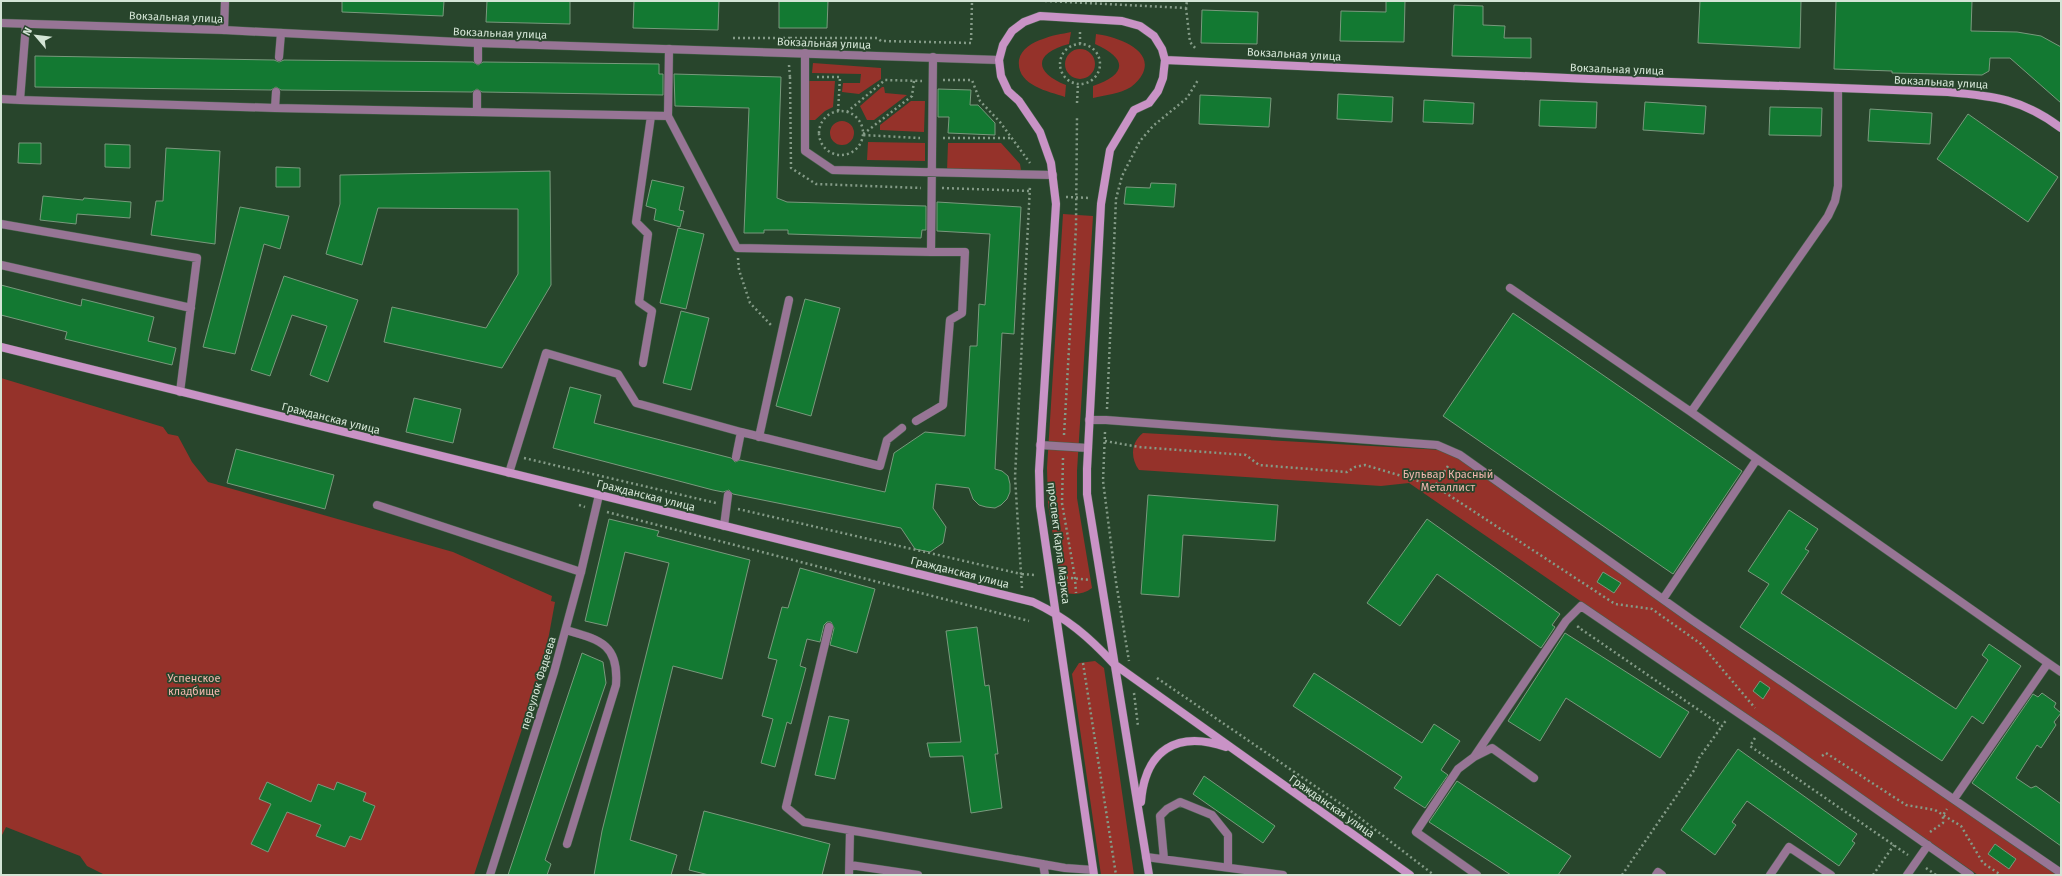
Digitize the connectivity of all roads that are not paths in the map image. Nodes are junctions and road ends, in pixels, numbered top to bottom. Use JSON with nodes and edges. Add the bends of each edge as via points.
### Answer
{"nodes":[{"id":1,"x":225,"y":1,"type":"edge"},
{"id":2,"x":1,"y":23,"type":"edge"},
{"id":3,"x":26,"y":24,"type":"junction"},
{"id":4,"x":224,"y":30,"type":"junction"},
{"id":5,"x":281,"y":32,"type":"junction"},
{"id":6,"x":478,"y":43,"type":"junction"},
{"id":7,"x":669,"y":49,"type":"junction"},
{"id":8,"x":805,"y":54,"type":"junction"},
{"id":9,"x":279,"y":57,"type":"dead end"},
{"id":10,"x":932,"y":58,"type":"junction"},
{"id":11,"x":478,"y":60,"type":"dead end"},
{"id":12,"x":999,"y":60,"type":"junction"},
{"id":13,"x":1165,"y":60,"type":"junction"},
{"id":14,"x":1838,"y":88,"type":"junction"},
{"id":15,"x":276,"y":92,"type":"dead end"},
{"id":16,"x":477,"y":94,"type":"dead end"},
{"id":17,"x":1,"y":99,"type":"edge"},
{"id":18,"x":20,"y":100,"type":"junction"},
{"id":19,"x":275,"y":108,"type":"junction"},
{"id":20,"x":477,"y":112,"type":"junction"},
{"id":21,"x":651,"y":116,"type":"junction"},
{"id":22,"x":668,"y":116,"type":"junction"},
{"id":23,"x":2061,"y":128,"type":"edge"},
{"id":24,"x":932,"y":174,"type":"junction"},
{"id":25,"x":1053,"y":175,"type":"junction"},
{"id":26,"x":1,"y":224,"type":"edge"},
{"id":27,"x":931,"y":252,"type":"junction"},
{"id":28,"x":1,"y":265,"type":"edge"},
{"id":29,"x":1510,"y":288,"type":"dead end"},
{"id":30,"x":789,"y":300,"type":"dead end"},
{"id":31,"x":190,"y":308,"type":"junction"},
{"id":32,"x":1,"y":347,"type":"edge"},
{"id":33,"x":643,"y":363,"type":"dead end"},
{"id":34,"x":180,"y":392,"type":"junction"},
{"id":35,"x":1691,"y":412,"type":"junction"},
{"id":36,"x":916,"y":420,"type":"dead end"},
{"id":37,"x":1089,"y":420,"type":"junction"},
{"id":38,"x":902,"y":428,"type":"dead end"},
{"id":39,"x":741,"y":432,"type":"junction"},
{"id":40,"x":759,"y":437,"type":"junction"},
{"id":41,"x":1040,"y":445,"type":"junction"},
{"id":42,"x":1088,"y":448,"type":"junction"},
{"id":43,"x":736,"y":457,"type":"dead end"},
{"id":44,"x":1757,"y":459,"type":"junction"},
{"id":45,"x":509,"y":473,"type":"junction"},
{"id":46,"x":599,"y":495,"type":"junction"},
{"id":47,"x":728,"y":495,"type":"dead end"},
{"id":48,"x":377,"y":505,"type":"dead end"},
{"id":49,"x":724,"y":526,"type":"junction"},
{"id":50,"x":581,"y":572,"type":"junction"},
{"id":51,"x":1663,"y":599,"type":"junction"},
{"id":52,"x":1057,"y":613,"type":"junction"},
{"id":53,"x":829,"y":627,"type":"dead end"},
{"id":54,"x":566,"y":630,"type":"junction"},
{"id":55,"x":2048,"y":663,"type":"junction"},
{"id":56,"x":1114,"y":664,"type":"junction"},
{"id":57,"x":2061,"y":672,"type":"edge"},
{"id":58,"x":1242,"y":754,"type":"junction"},
{"id":59,"x":1474,"y":757,"type":"junction"},
{"id":60,"x":1534,"y":778,"type":"dead end"},
{"id":61,"x":1954,"y":799,"type":"junction"},
{"id":62,"x":1140,"y":813,"type":"junction"},
{"id":63,"x":850,"y":831,"type":"junction"},
{"id":64,"x":567,"y":844,"type":"dead end"},
{"id":65,"x":1928,"y":845,"type":"junction"},
{"id":66,"x":1146,"y":857,"type":"junction"},
{"id":67,"x":1164,"y":859,"type":"junction"},
{"id":68,"x":1043,"y":864,"type":"junction"},
{"id":69,"x":850,"y":865,"type":"junction"},
{"id":70,"x":1228,"y":866,"type":"junction"},
{"id":71,"x":1094,"y":873,"type":"edge"},
{"id":72,"x":2061,"y":873,"type":"edge"},
{"id":73,"x":490,"y":875,"type":"edge"},
{"id":74,"x":849,"y":875,"type":"edge"},
{"id":75,"x":918,"y":875,"type":"edge"},
{"id":76,"x":1045,"y":875,"type":"edge"},
{"id":77,"x":1149,"y":875,"type":"edge"},
{"id":78,"x":1283,"y":875,"type":"edge"},
{"id":79,"x":1410,"y":875,"type":"edge"},
{"id":80,"x":1477,"y":875,"type":"edge"},
{"id":81,"x":1656,"y":875,"type":"edge"},
{"id":82,"x":1662,"y":875,"type":"edge"},
{"id":83,"x":1770,"y":875,"type":"edge"},
{"id":84,"x":1831,"y":875,"type":"edge"},
{"id":85,"x":1907,"y":875,"type":"edge"},
{"id":86,"x":1970,"y":875,"type":"edge"}],
"edges":[{"from":1,"to":4,"type":"street"},
{"from":2,"to":3,"type":"street","name":"Вокзальная улица"},
{"from":3,"to":4,"type":"street","name":"Вокзальная улица"},
{"from":3,"to":18,"type":"street"},
{"from":4,"to":5,"type":"street","name":"Вокзальная улица"},
{"from":5,"to":6,"type":"street","name":"Вокзальная улица"},
{"from":5,"to":9,"type":"street"},
{"from":6,"to":7,"type":"street","name":"Вокзальная улица"},
{"from":6,"to":11,"type":"street"},
{"from":7,"to":8,"type":"street","name":"Вокзальная улица"},
{"from":7,"to":22,"type":"street"},
{"from":8,"to":10,"type":"street","name":"Вокзальная улица"},
{"from":8,"to":24,"type":"street","via":[[805,152],[833,170]]},
{"from":10,"to":12,"type":"street","name":"Вокзальная улица"},
{"from":10,"to":24,"type":"street"},
{"from":12,"to":13,"type":"main road","via":[[1003,45],[1012,31],[1024,22],[1040,16],[1122,22],[1140,26],[1154,36]]},
{"from":12,"to":25,"type":"main road","name":"проспект Карла Маркса","via":[[1001,76],[1008,91],[1019,101],[1040,132]]},
{"from":13,"to":14,"type":"main road","name":"Вокзальная улица"},
{"from":13,"to":37,"type":"main road","via":[[1163,78],[1158,91],[1149,103],[1134,110],[1110,150],[1101,204]]},
{"from":14,"to":23,"type":"main road","name":"Вокзальная улица","via":[[1993,96],[2022,104]]},
{"from":14,"to":35,"type":"street","via":[[1838,186],[1835,201],[1828,216]]},
{"from":15,"to":19,"type":"street"},
{"from":16,"to":20,"type":"street"},
{"from":17,"to":18,"type":"street"},
{"from":18,"to":19,"type":"street"},
{"from":19,"to":20,"type":"street"},
{"from":20,"to":21,"type":"street"},
{"from":21,"to":22,"type":"street"},
{"from":21,"to":33,"type":"street","via":[[636,222],[648,234],[639,302],[652,311]]},
{"from":22,"to":27,"type":"street","via":[[737,248]]},
{"from":24,"to":25,"type":"street"},
{"from":24,"to":27,"type":"street"},
{"from":25,"to":41,"type":"main road","name":"проспект Карла Маркса","via":[[1056,204]]},
{"from":26,"to":31,"type":"street","via":[[197,258]]},
{"from":27,"to":36,"type":"street","via":[[965,252],[962,313],[950,320],[943,405]]},
{"from":28,"to":31,"type":"street"},
{"from":29,"to":35,"type":"street"},
{"from":30,"to":40,"type":"street"},
{"from":31,"to":34,"type":"street"},
{"from":32,"to":34,"type":"main road","name":"Гражданская улица"},
{"from":34,"to":45,"type":"main road","name":"Гражданская улица"},
{"from":35,"to":44,"type":"street"},
{"from":37,"to":42,"type":"main road"},
{"from":37,"to":51,"type":"street","via":[[1437,445],[1460,455]]},
{"from":38,"to":40,"type":"street","via":[[887,440],[880,466]]},
{"from":39,"to":40,"type":"street"},
{"from":39,"to":43,"type":"street"},
{"from":39,"to":45,"type":"street","via":[[636,403],[618,374],[546,353]]},
{"from":41,"to":42,"type":"street"},
{"from":41,"to":52,"type":"main road","name":"проспект Карла Маркса","via":[[1040,506]]},
{"from":42,"to":56,"type":"main road","via":[[1087,494]]},
{"from":44,"to":51,"type":"street"},
{"from":44,"to":55,"type":"street"},
{"from":45,"to":46,"type":"main road","name":"Гражданская улица"},
{"from":46,"to":49,"type":"main road","name":"Гражданская улица"},
{"from":46,"to":50,"type":"street","name":"переулок Фадеева"},
{"from":47,"to":49,"type":"street"},
{"from":48,"to":50,"type":"street"},
{"from":49,"to":52,"type":"main road","name":"Гражданская улица","via":[[1024,599]]},
{"from":50,"to":54,"type":"street","name":"переулок Фадеева"},
{"from":51,"to":61,"type":"street"},
{"from":52,"to":56,"type":"main road","name":"Гражданская улица","via":[[1090,638]]},
{"from":52,"to":71,"type":"main road","name":"проспект Карла Маркса"},
{"from":53,"to":63,"type":"street","via":[[786,807],[804,822]]},
{"from":54,"to":64,"type":"street","via":[[601,641],[612,653],[617,668],[616,685]]},
{"from":54,"to":73,"type":"street","name":"переулок Фадеева"},
{"from":55,"to":57,"type":"street"},
{"from":55,"to":61,"type":"street"},
{"from":56,"to":58,"type":"main road","name":"Гражданская улица"},
{"from":56,"to":62,"type":"main road"},
{"from":58,"to":62,"type":"main road","name":"Гражданская улица","via":[[1206,741],[1192,741],[1167,748],[1154,759],[1146,774]]},
{"from":58,"to":79,"type":"main road","name":"Гражданская улица"},
{"from":59,"to":60,"type":"street","via":[[1492,748]]},
{"from":59,"to":65,"type":"street","via":[[1566,621],[1581,606]]},
{"from":59,"to":80,"type":"street","via":[[1458,769],[1416,832]]},
{"from":61,"to":72,"type":"street"},
{"from":62,"to":66,"type":"main road"},
{"from":63,"to":68,"type":"street"},
{"from":63,"to":69,"type":"street"},
{"from":65,"to":85,"type":"street"},
{"from":65,"to":86,"type":"street"},
{"from":66,"to":67,"type":"street"},
{"from":66,"to":77,"type":"main road"},
{"from":67,"to":70,"type":"street"},
{"from":67,"to":70,"type":"street","via":[[1160,816],[1167,808],[1180,802],[1212,815],[1228,835]]},
{"from":68,"to":71,"type":"street"},
{"from":68,"to":76,"type":"street"},
{"from":69,"to":74,"type":"street"},
{"from":69,"to":75,"type":"street"},
{"from":70,"to":78,"type":"street"},
{"from":81,"to":82,"type":"street","via":[[1658,872]]},
{"from":83,"to":84,"type":"street","via":[[1789,847]]}]}
